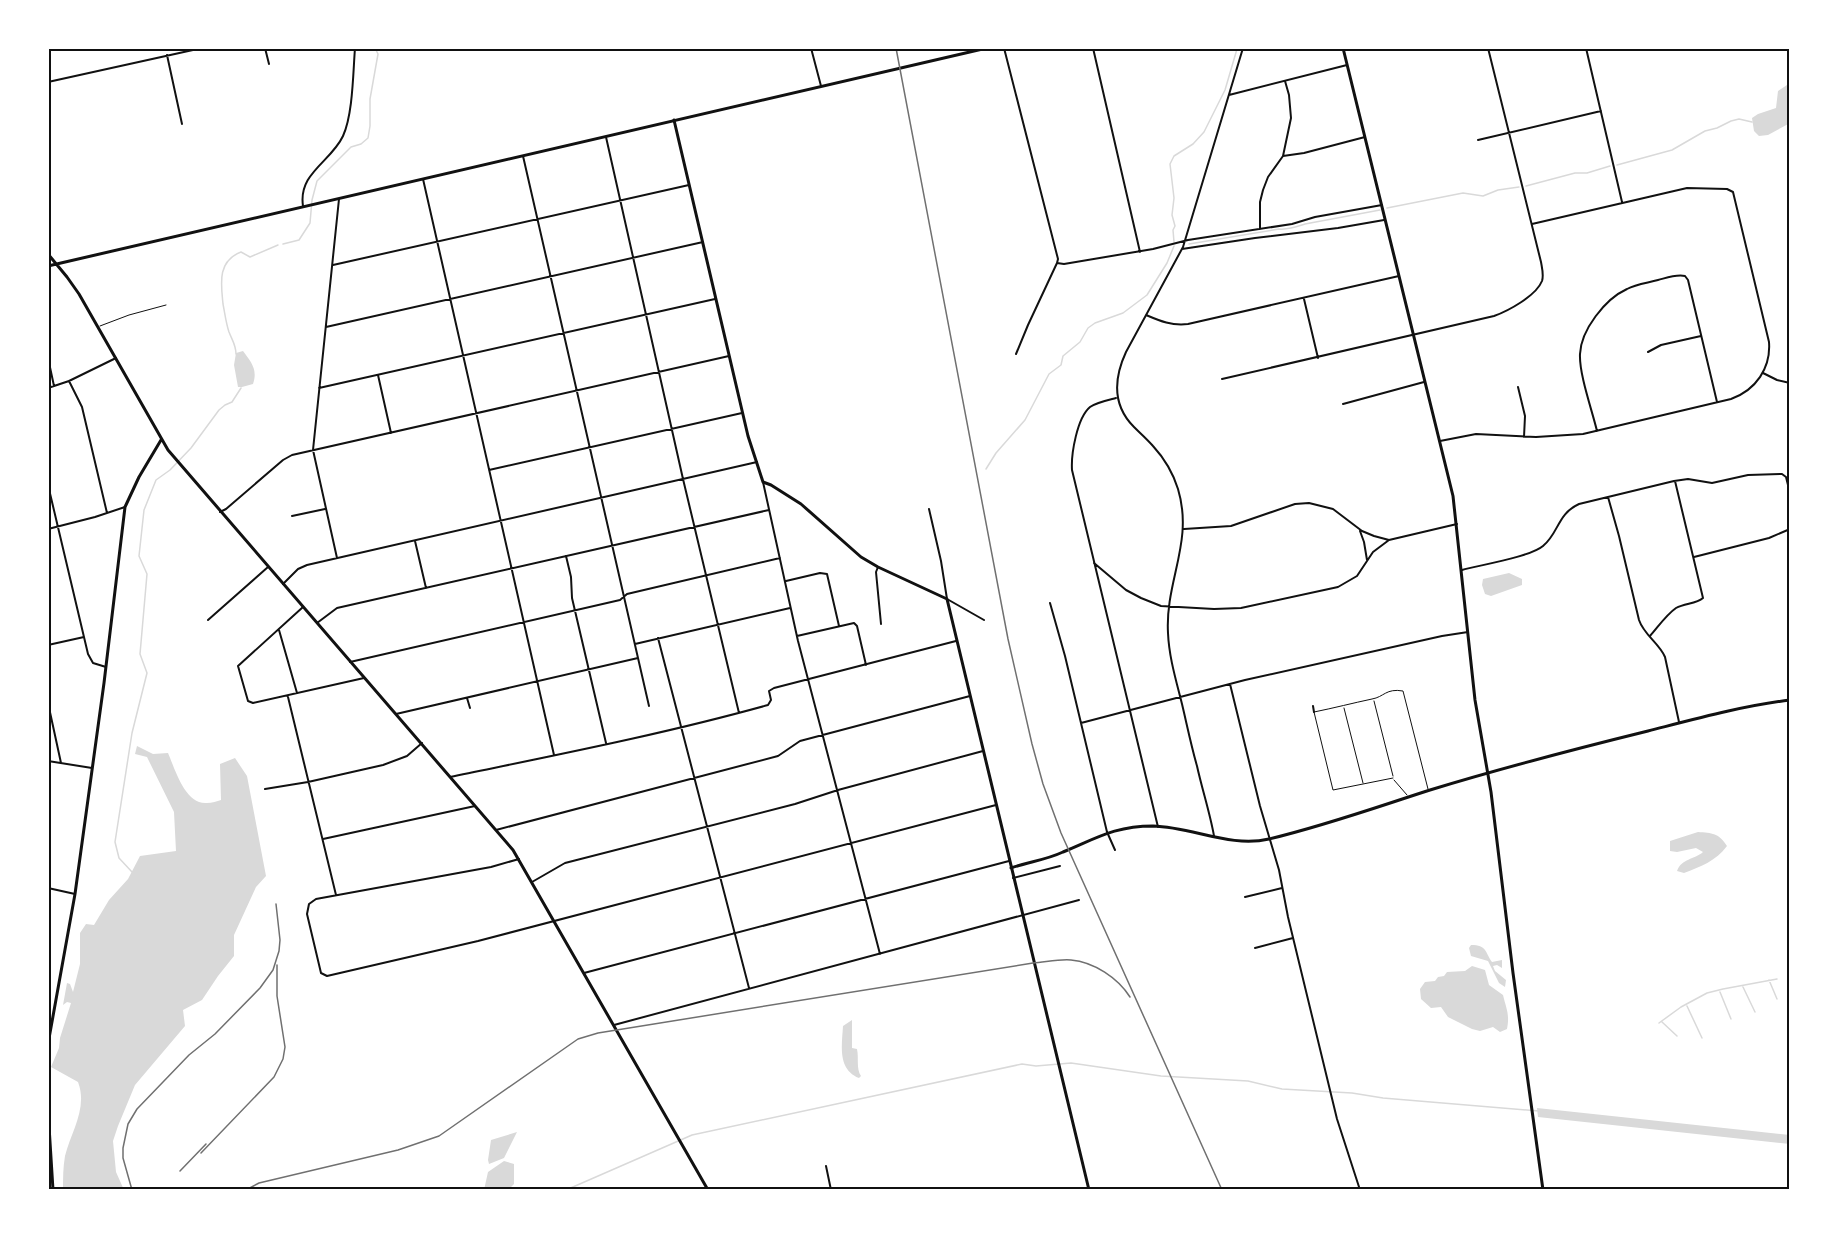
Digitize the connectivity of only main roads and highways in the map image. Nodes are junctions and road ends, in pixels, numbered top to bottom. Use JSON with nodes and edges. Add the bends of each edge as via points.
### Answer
{"nodes":[{"id":1,"x":987,"y":48,"type":"edge"},
{"id":2,"x":1343,"y":48,"type":"edge"},
{"id":3,"x":674,"y":120,"type":"junction"},
{"id":4,"x":48,"y":254,"type":"edge"},
{"id":5,"x":57,"y":264,"type":"junction"},
{"id":6,"x":48,"y":266,"type":"edge"},
{"id":7,"x":161,"y":440,"type":"junction"},
{"id":8,"x":1790,"y":700,"type":"edge"},
{"id":9,"x":1488,"y":772,"type":"junction"},
{"id":10,"x":1011,"y":867,"type":"junction"},
{"id":11,"x":48,"y":1044,"type":"edge"},
{"id":12,"x":48,"y":1110,"type":"edge"},
{"id":13,"x":52,"y":1190,"type":"edge"},
{"id":14,"x":708,"y":1190,"type":"edge"},
{"id":15,"x":1089,"y":1190,"type":"edge"},
{"id":16,"x":1543,"y":1190,"type":"edge"}],
"edges":[{"from":1,"to":3,"type":"main road"},
{"from":2,"to":9,"type":"main road","via":[[1453,494],[1475,700]]},
{"from":3,"to":5,"type":"main road"},
{"from":3,"to":10,"type":"main road","via":[[742,413],[763,482],[801,504],[861,557],[947,599]]},
{"from":4,"to":5,"type":"main road"},
{"from":5,"to":6,"type":"main road"},
{"from":5,"to":7,"type":"main road","via":[[74,285]]},
{"from":7,"to":11,"type":"main road","via":[[125,507],[75,894]]},
{"from":7,"to":14,"type":"main road","via":[[513,850]]},
{"from":8,"to":9,"type":"main road","via":[[1679,723]]},
{"from":9,"to":10,"type":"main road","via":[[1269,838],[1240,842],[1138,827],[1107,832],[1063,852]]},
{"from":9,"to":16,"type":"main road"},
{"from":10,"to":15,"type":"main road"},
{"from":12,"to":13,"type":"main road"}]}
